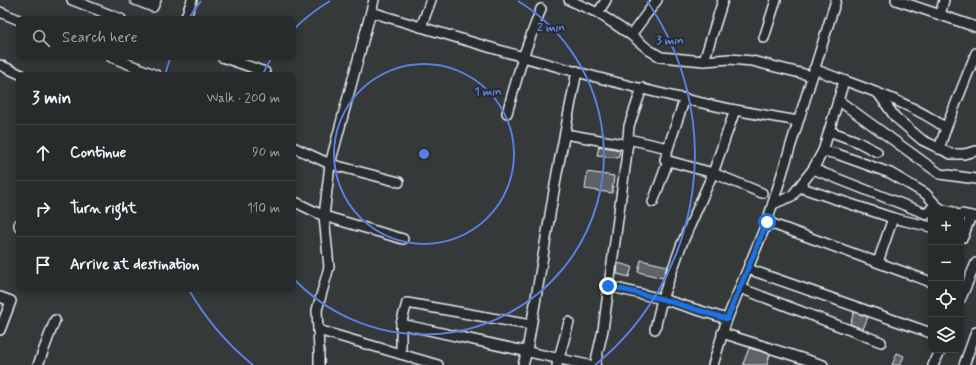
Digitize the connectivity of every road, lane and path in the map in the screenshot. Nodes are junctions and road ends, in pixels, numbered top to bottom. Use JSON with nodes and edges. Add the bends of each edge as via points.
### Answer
{"nodes":[{"id":1,"x":72,"y":0,"type":"edge"},
{"id":2,"x":135,"y":0,"type":"edge"},
{"id":3,"x":156,"y":0,"type":"edge"},
{"id":4,"x":192,"y":0,"type":"edge"},
{"id":5,"x":374,"y":0,"type":"edge"},
{"id":6,"x":431,"y":0,"type":"edge"},
{"id":7,"x":569,"y":0,"type":"edge"},
{"id":8,"x":606,"y":0,"type":"edge"},
{"id":9,"x":657,"y":0,"type":"edge"},
{"id":10,"x":723,"y":0,"type":"edge"},
{"id":11,"x":776,"y":0,"type":"edge"},
{"id":12,"x":836,"y":0,"type":"edge"},
{"id":13,"x":896,"y":0,"type":"edge"},
{"id":14,"x":944,"y":0,"type":"edge"},
{"id":15,"x":540,"y":9,"type":"dead end"},
{"id":16,"x":0,"y":12,"type":"edge"},
{"id":17,"x":371,"y":12,"type":"junction"},
{"id":18,"x":598,"y":13,"type":"junction"},
{"id":19,"x":940,"y":15,"type":"junction"},
{"id":20,"x":113,"y":16,"type":"edge"},
{"id":21,"x":186,"y":16,"type":"edge"},
{"id":22,"x":16,"y":19,"type":"edge"},
{"id":23,"x":421,"y":27,"type":"junction"},
{"id":24,"x":976,"y":27,"type":"edge"},
{"id":25,"x":631,"y":35,"type":"junction"},
{"id":26,"x":764,"y":38,"type":"dead end"},
{"id":27,"x":976,"y":53,"type":"edge"},
{"id":28,"x":523,"y":57,"type":"junction"},
{"id":29,"x":118,"y":60,"type":"edge"},
{"id":30,"x":231,"y":60,"type":"edge"},
{"id":31,"x":704,"y":61,"type":"junction"},
{"id":32,"x":0,"y":65,"type":"edge"},
{"id":33,"x":577,"y":71,"type":"junction"},
{"id":34,"x":16,"y":72,"type":"edge"},
{"id":35,"x":148,"y":72,"type":"edge"},
{"id":36,"x":265,"y":72,"type":"edge"},
{"id":37,"x":813,"y":72,"type":"junction"},
{"id":38,"x":844,"y":81,"type":"junction"},
{"id":39,"x":642,"y":88,"type":"junction"},
{"id":40,"x":878,"y":93,"type":"junction"},
{"id":41,"x":685,"y":98,"type":"junction"},
{"id":42,"x":838,"y":100,"type":"junction"},
{"id":43,"x":735,"y":110,"type":"junction"},
{"id":44,"x":507,"y":113,"type":"dead end"},
{"id":45,"x":798,"y":121,"type":"junction"},
{"id":46,"x":946,"y":128,"type":"junction"},
{"id":47,"x":829,"y":131,"type":"junction"},
{"id":48,"x":565,"y":134,"type":"junction"},
{"id":49,"x":628,"y":142,"type":"junction"},
{"id":50,"x":296,"y":148,"type":"edge"},
{"id":51,"x":668,"y":148,"type":"junction"},
{"id":52,"x":939,"y":149,"type":"junction"},
{"id":53,"x":823,"y":151,"type":"junction"},
{"id":54,"x":976,"y":151,"type":"edge"},
{"id":55,"x":877,"y":152,"type":"dead end"},
{"id":56,"x":668,"y":161,"type":"junction"},
{"id":57,"x":330,"y":164,"type":"junction"},
{"id":58,"x":813,"y":169,"type":"junction"},
{"id":59,"x":713,"y":173,"type":"junction"},
{"id":60,"x":976,"y":179,"type":"edge"},
{"id":61,"x":399,"y":182,"type":"dead end"},
{"id":62,"x":799,"y":187,"type":"junction"},
{"id":63,"x":762,"y":194,"type":"dead end"},
{"id":64,"x":296,"y":202,"type":"edge"},
{"id":65,"x":653,"y":202,"type":"dead end"},
{"id":66,"x":773,"y":204,"type":"junction"},
{"id":67,"x":935,"y":204,"type":"junction"},
{"id":68,"x":942,"y":209,"type":"edge"},
{"id":69,"x":324,"y":216,"type":"junction"},
{"id":70,"x":973,"y":216,"type":"edge"},
{"id":71,"x":893,"y":218,"type":"junction"},
{"id":72,"x":767,"y":222,"type":"junction"},
{"id":73,"x":928,"y":226,"type":"edge"},
{"id":74,"x":964,"y":235,"type":"edge"},
{"id":75,"x":403,"y":239,"type":"dead end"},
{"id":76,"x":878,"y":262,"type":"junction"},
{"id":77,"x":976,"y":263,"type":"edge"},
{"id":78,"x":748,"y":268,"type":"junction"},
{"id":79,"x":928,"y":281,"type":"edge"},
{"id":80,"x":608,"y":286,"type":"junction"},
{"id":81,"x":740,"y":288,"type":"junction"},
{"id":82,"x":964,"y":289,"type":"edge"},
{"id":83,"x":0,"y":298,"type":"edge"},
{"id":84,"x":662,"y":299,"type":"junction"},
{"id":85,"x":727,"y":319,"type":"junction"},
{"id":86,"x":55,"y":320,"type":"dead end"},
{"id":87,"x":569,"y":322,"type":"dead end"},
{"id":88,"x":401,"y":324,"type":"junction"},
{"id":89,"x":531,"y":325,"type":"junction"},
{"id":90,"x":655,"y":328,"type":"dead end"},
{"id":91,"x":0,"y":330,"type":"edge"},
{"id":92,"x":318,"y":330,"type":"junction"},
{"id":93,"x":928,"y":332,"type":"edge"},
{"id":94,"x":976,"y":332,"type":"edge"},
{"id":95,"x":722,"y":333,"type":"junction"},
{"id":96,"x":881,"y":342,"type":"dead end"},
{"id":97,"x":527,"y":351,"type":"junction"},
{"id":98,"x":939,"y":353,"type":"edge"},
{"id":99,"x":401,"y":354,"type":"junction"},
{"id":100,"x":558,"y":362,"type":"edge"},
{"id":101,"x":38,"y":365,"type":"edge"},
{"id":102,"x":319,"y":365,"type":"edge"},
{"id":103,"x":438,"y":365,"type":"edge"},
{"id":104,"x":523,"y":365,"type":"edge"},
{"id":105,"x":588,"y":365,"type":"edge"},
{"id":106,"x":595,"y":365,"type":"edge"},
{"id":107,"x":713,"y":365,"type":"edge"},
{"id":108,"x":824,"y":365,"type":"edge"},
{"id":109,"x":933,"y":365,"type":"edge"},
{"id":110,"x":964,"y":365,"type":"edge"}],
"edges":[{"from":1,"to":20,"type":"street"},
{"from":2,"to":3,"type":"street","via":[[153,7]]},
{"from":4,"to":21,"type":"street"},
{"from":5,"to":17,"type":"street"},
{"from":6,"to":23,"type":"street"},
{"from":7,"to":18,"type":"street"},
{"from":8,"to":18,"type":"street"},
{"from":9,"to":25,"type":"street"},
{"from":10,"to":31,"type":"street"},
{"from":11,"to":26,"type":"street"},
{"from":12,"to":37,"type":"street"},
{"from":13,"to":19,"type":"street"},
{"from":14,"to":19,"type":"street"},
{"from":15,"to":28,"type":"street"},
{"from":16,"to":22,"type":"street"},
{"from":17,"to":23,"type":"street"},
{"from":17,"to":57,"type":"street"},
{"from":18,"to":25,"type":"street"},
{"from":19,"to":24,"type":"street"},
{"from":23,"to":28,"type":"street"},
{"from":25,"to":31,"type":"street","via":[[661,56]]},
{"from":27,"to":46,"type":"street"},
{"from":28,"to":33,"type":"street"},
{"from":28,"to":44,"type":"street"},
{"from":29,"to":35,"type":"street"},
{"from":30,"to":36,"type":"street"},
{"from":31,"to":37,"type":"street","via":[[730,58]]},
{"from":32,"to":34,"type":"street"},
{"from":33,"to":39,"type":"street"},
{"from":33,"to":48,"type":"street"},
{"from":37,"to":38,"type":"street"},
{"from":37,"to":45,"type":"street"},
{"from":38,"to":40,"type":"street"},
{"from":38,"to":42,"type":"street"},
{"from":39,"to":41,"type":"street"},
{"from":39,"to":49,"type":"street","via":[[629,126]]},
{"from":40,"to":46,"type":"street","via":[[903,103]]},
{"from":40,"to":52,"type":"street","via":[[895,117],[922,140]]},
{"from":41,"to":43,"type":"street"},
{"from":41,"to":51,"type":"street"},
{"from":42,"to":47,"type":"street"},
{"from":42,"to":60,"type":"street","via":[[940,174]]},
{"from":43,"to":45,"type":"street"},
{"from":43,"to":59,"type":"street"},
{"from":45,"to":66,"type":"street"},
{"from":46,"to":52,"type":"street"},
{"from":47,"to":53,"type":"street"},
{"from":47,"to":55,"type":"street"},
{"from":48,"to":49,"type":"street"},
{"from":48,"to":89,"type":"street"},
{"from":49,"to":51,"type":"street"},
{"from":49,"to":80,"type":"street"},
{"from":50,"to":57,"type":"street"},
{"from":51,"to":56,"type":"street","via":[[665,160]]},
{"from":52,"to":54,"type":"street","via":[[951,154]]},
{"from":53,"to":58,"type":"street"},
{"from":53,"to":67,"type":"street","via":[[890,173],[926,194]]},
{"from":56,"to":59,"type":"street"},
{"from":56,"to":65,"type":"street"},
{"from":57,"to":61,"type":"street"},
{"from":57,"to":69,"type":"street"},
{"from":58,"to":62,"type":"street"},
{"from":58,"to":67,"type":"street","via":[[927,214]]},
{"from":59,"to":63,"type":"street"},
{"from":59,"to":84,"type":"street","via":[[681,246]]},
{"from":62,"to":66,"type":"street","via":[[788,198]]},
{"from":62,"to":71,"type":"street"},
{"from":64,"to":69,"type":"street"},
{"from":66,"to":72,"type":"street"},
{"from":67,"to":68,"type":"street"},
{"from":69,"to":75,"type":"street"},
{"from":69,"to":92,"type":"street","via":[[329,266],[317,310]]},
{"from":70,"to":74,"type":"street"},
{"from":71,"to":73,"type":"street"},
{"from":71,"to":76,"type":"street"},
{"from":72,"to":76,"type":"street"},
{"from":72,"to":78,"type":"street"},
{"from":76,"to":79,"type":"street"},
{"from":77,"to":82,"type":"street"},
{"from":78,"to":81,"type":"street"},
{"from":78,"to":93,"type":"street"},
{"from":80,"to":84,"type":"street"},
{"from":80,"to":106,"type":"street","via":[[603,330]]},
{"from":81,"to":85,"type":"street"},
{"from":81,"to":96,"type":"street"},
{"from":83,"to":91,"type":"street","via":[[11,301]]},
{"from":84,"to":85,"type":"street"},
{"from":84,"to":90,"type":"street"},
{"from":85,"to":95,"type":"street"},
{"from":86,"to":101,"type":"street"},
{"from":87,"to":100,"type":"street"},
{"from":88,"to":89,"type":"street","via":[[407,303]]},
{"from":88,"to":97,"type":"street"},
{"from":88,"to":99,"type":"street"},
{"from":89,"to":97,"type":"street"},
{"from":92,"to":99,"type":"street"},
{"from":92,"to":102,"type":"street"},
{"from":94,"to":110,"type":"street"},
{"from":95,"to":107,"type":"street"},
{"from":95,"to":108,"type":"street"},
{"from":97,"to":100,"type":"street"},
{"from":97,"to":104,"type":"street"},
{"from":98,"to":109,"type":"street"},
{"from":99,"to":103,"type":"street"},
{"from":100,"to":105,"type":"street"}]}
